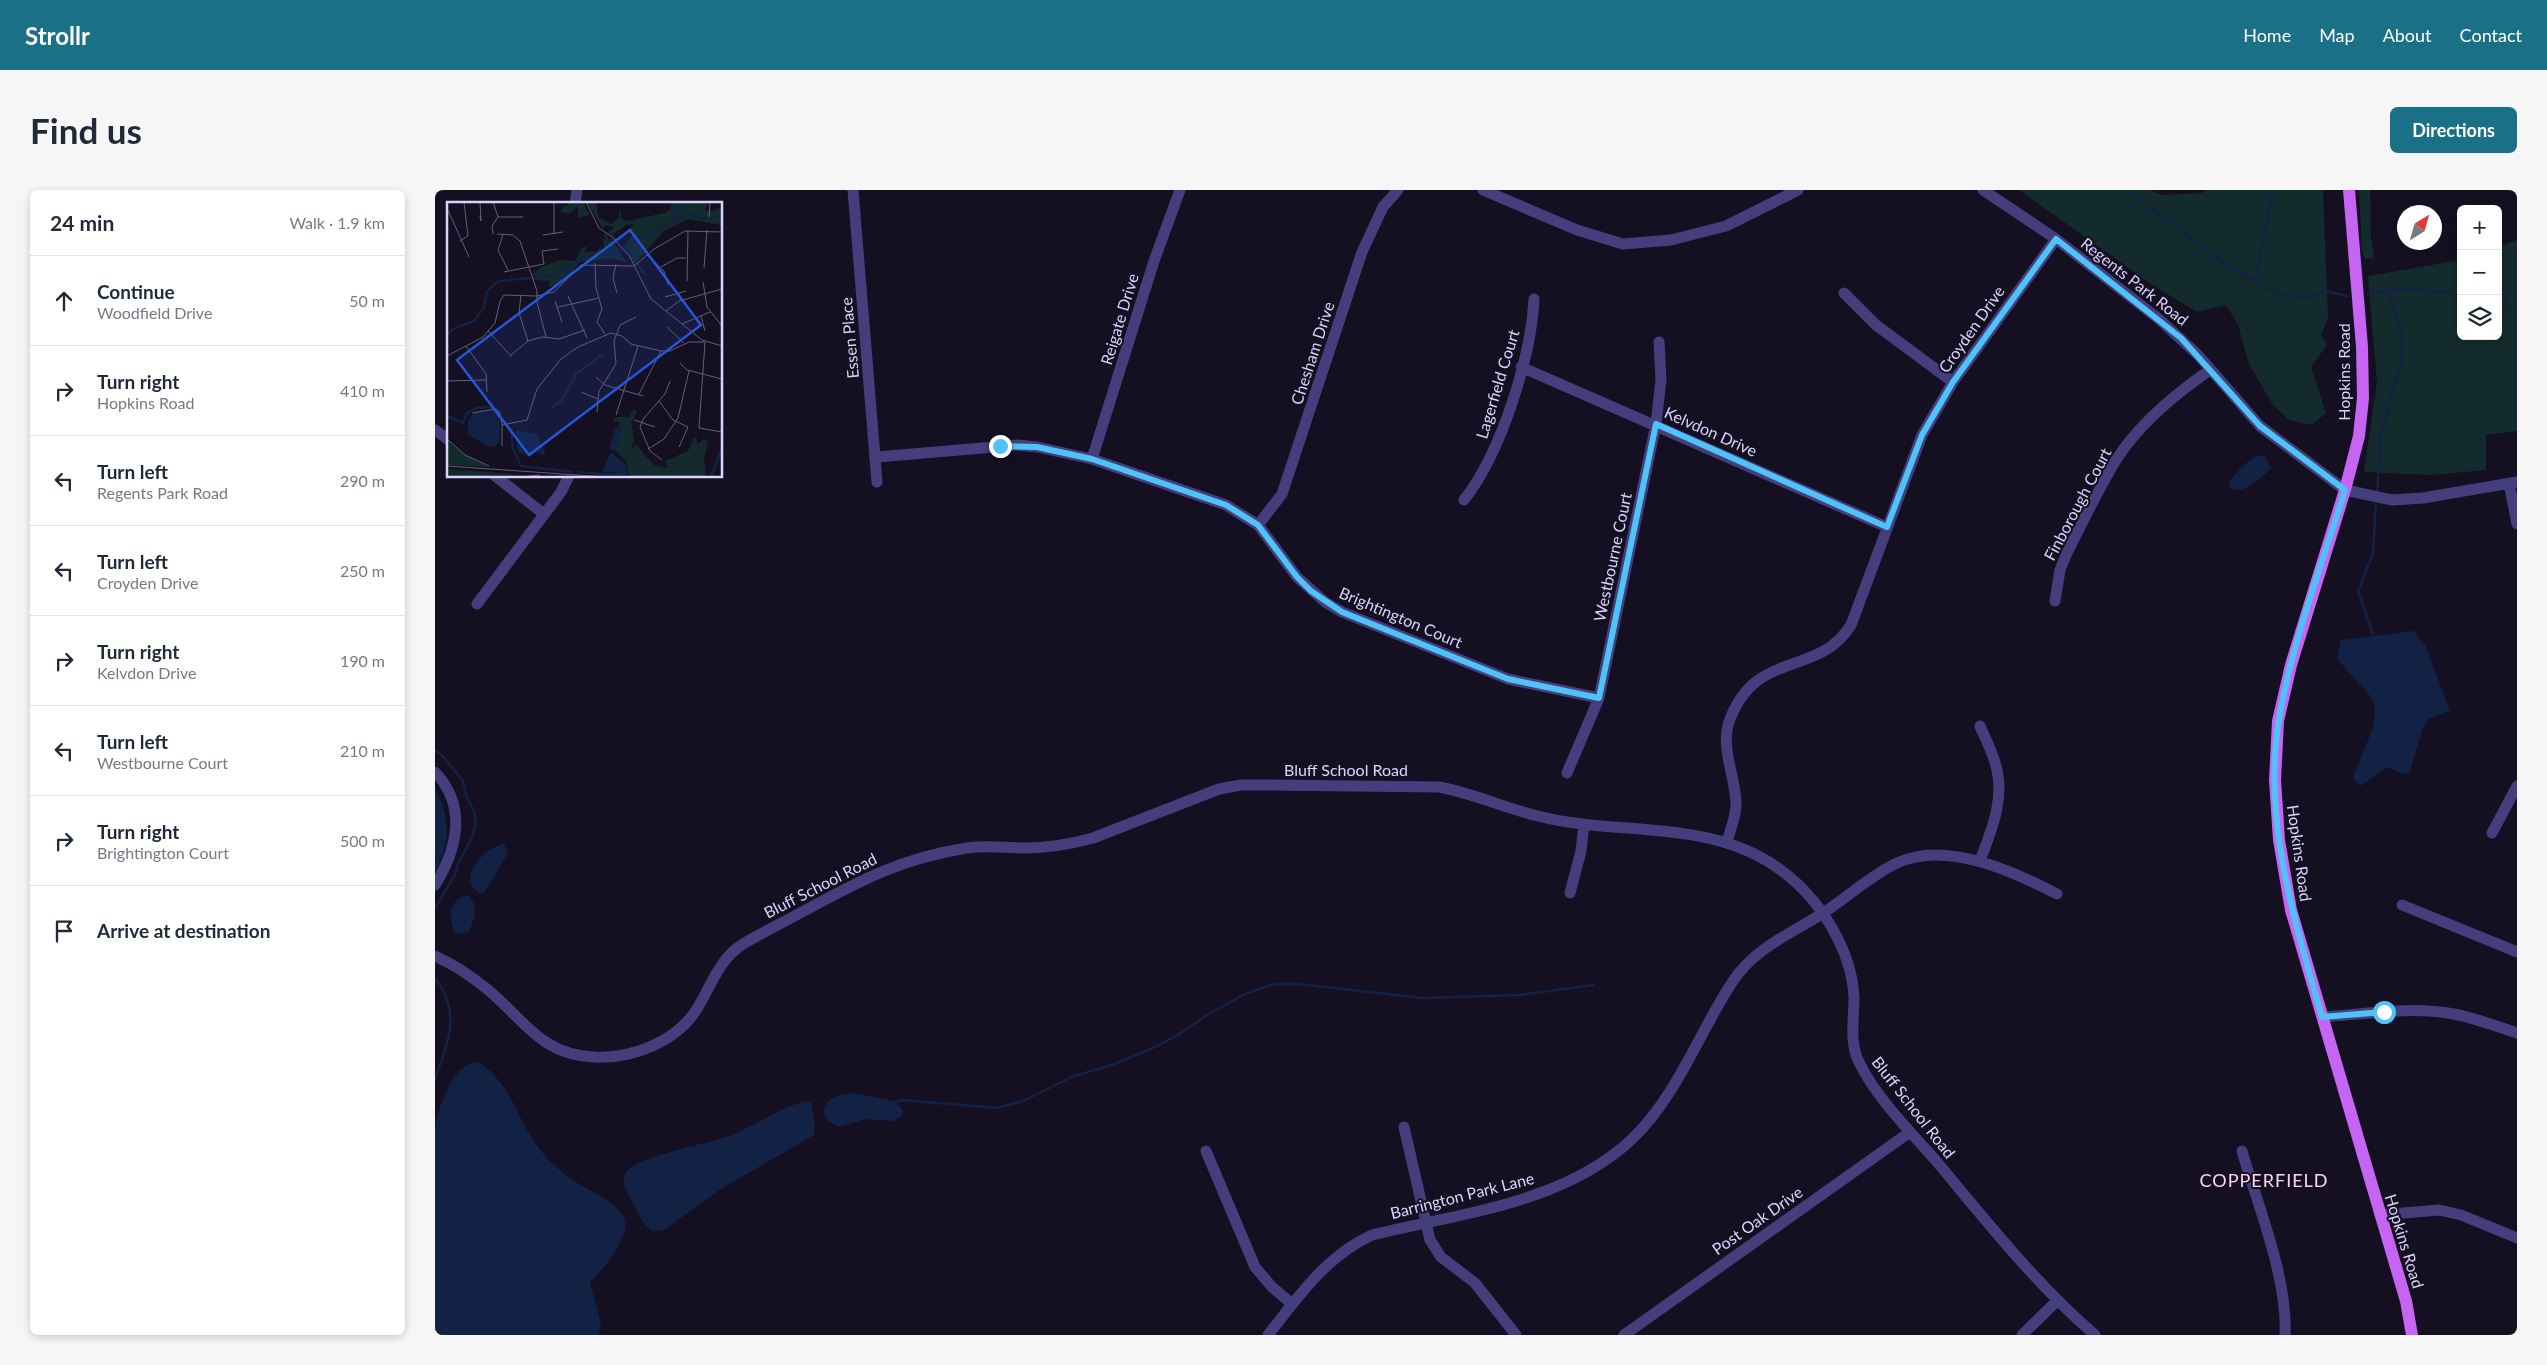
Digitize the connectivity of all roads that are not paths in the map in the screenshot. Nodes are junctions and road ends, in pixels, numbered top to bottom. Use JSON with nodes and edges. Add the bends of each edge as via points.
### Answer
{"nodes":[{"id":1,"x":853,"y":190,"type":"edge"},
{"id":2,"x":1181,"y":190,"type":"edge"},
{"id":3,"x":1398,"y":190,"type":"edge"},
{"id":4,"x":1483,"y":190,"type":"edge"},
{"id":5,"x":1797,"y":190,"type":"edge"},
{"id":6,"x":1983,"y":190,"type":"edge"},
{"id":7,"x":2349,"y":190,"type":"edge"},
{"id":8,"x":2056,"y":239,"type":"junction"},
{"id":9,"x":1844,"y":293,"type":"dead end"},
{"id":10,"x":1535,"y":299,"type":"dead end"},
{"id":11,"x":1659,"y":342,"type":"dead end"},
{"id":12,"x":1521,"y":367,"type":"junction"},
{"id":13,"x":2210,"y":370,"type":"junction"},
{"id":14,"x":1953,"y":382,"type":"junction"},
{"id":15,"x":1656,"y":424,"type":"junction"},
{"id":16,"x":435,"y":430,"type":"edge"},
{"id":17,"x":447,"y":439,"type":"edge"},
{"id":18,"x":877,"y":458,"type":"junction"},
{"id":19,"x":1092,"y":459,"type":"junction"},
{"id":20,"x":498,"y":478,"type":"edge"},
{"id":21,"x":568,"y":478,"type":"edge"},
{"id":22,"x":877,"y":482,"type":"dead end"},
{"id":23,"x":2513,"y":482,"type":"edge"},
{"id":24,"x":2345,"y":490,"type":"junction"},
{"id":25,"x":1464,"y":500,"type":"dead end"},
{"id":26,"x":544,"y":514,"type":"junction"},
{"id":27,"x":2517,"y":524,"type":"edge"},
{"id":28,"x":1258,"y":525,"type":"junction"},
{"id":29,"x":1887,"y":527,"type":"junction"},
{"id":30,"x":2055,"y":601,"type":"dead end"},
{"id":31,"x":477,"y":604,"type":"dead end"},
{"id":32,"x":1599,"y":698,"type":"junction"},
{"id":33,"x":1981,"y":726,"type":"dead end"},
{"id":34,"x":435,"y":772,"type":"edge"},
{"id":35,"x":1567,"y":773,"type":"dead end"},
{"id":36,"x":2517,"y":786,"type":"edge"},
{"id":37,"x":1584,"y":824,"type":"junction"},
{"id":38,"x":2492,"y":833,"type":"dead end"},
{"id":39,"x":1727,"y":842,"type":"junction"},
{"id":40,"x":1980,"y":861,"type":"junction"},
{"id":41,"x":435,"y":885,"type":"edge"},
{"id":42,"x":1570,"y":893,"type":"dead end"},
{"id":43,"x":2057,"y":894,"type":"dead end"},
{"id":44,"x":2402,"y":905,"type":"dead end"},
{"id":45,"x":1821,"y":914,"type":"junction"},
{"id":46,"x":2517,"y":952,"type":"edge"},
{"id":47,"x":435,"y":956,"type":"edge"},
{"id":48,"x":2322,"y":1017,"type":"junction"},
{"id":49,"x":2517,"y":1033,"type":"edge"},
{"id":50,"x":1404,"y":1127,"type":"dead end"},
{"id":51,"x":1910,"y":1132,"type":"junction"},
{"id":52,"x":1206,"y":1151,"type":"dead end"},
{"id":53,"x":2242,"y":1151,"type":"dead end"},
{"id":54,"x":2380,"y":1215,"type":"junction"},
{"id":55,"x":1425,"y":1224,"type":"junction"},
{"id":56,"x":2517,"y":1238,"type":"edge"},
{"id":57,"x":2057,"y":1301,"type":"junction"},
{"id":58,"x":1292,"y":1304,"type":"junction"},
{"id":59,"x":1268,"y":1335,"type":"edge"},
{"id":60,"x":1516,"y":1335,"type":"edge"},
{"id":61,"x":1624,"y":1335,"type":"edge"},
{"id":62,"x":2022,"y":1335,"type":"edge"},
{"id":63,"x":2095,"y":1335,"type":"edge"},
{"id":64,"x":2285,"y":1335,"type":"edge"},
{"id":65,"x":2411,"y":1335,"type":"edge"}],
"edges":[{"from":1,"to":18,"type":"street","name":"Essen Place"},
{"from":2,"to":19,"type":"street","name":"Reigate Drive","via":[[1154,261]]},
{"from":3,"to":28,"type":"street","name":"Chesham Drive","via":[[1383,207],[1363,252],[1282,494]]},
{"from":4,"to":5,"type":"street","via":[[1577,230],[1623,244],[1671,240],[1726,226]]},
{"from":6,"to":8,"type":"street","name":"Regents Park Road"},
{"from":7,"to":24,"type":"main road","name":"Hopkins Road","via":[[2363,398],[2359,436]]},
{"from":8,"to":13,"type":"street","name":"Regents Park Road","via":[[2175,332]]},
{"from":8,"to":14,"type":"street","name":"Croyden Drive"},
{"from":9,"to":14,"type":"street","via":[[1876,325]]},
{"from":10,"to":12,"type":"street","name":"Lagerfield Court"},
{"from":11,"to":15,"type":"street","name":"Westbourne Court","via":[[1661,380]]},
{"from":12,"to":15,"type":"street","name":"Kelvdon Drive"},
{"from":12,"to":25,"type":"street","name":"Lagerfield Court","via":[[1499,440],[1479,480]]},
{"from":13,"to":24,"type":"street","name":"Regents Park Road","via":[[2260,426]]},
{"from":13,"to":30,"type":"street","name":"Finborough Court","via":[[2167,402],[2117,460],[2066,554]]},
{"from":14,"to":29,"type":"street","name":"Croyden Drive","via":[[1922,435]]},
{"from":15,"to":29,"type":"street","name":"Kelvdon Drive"},
{"from":15,"to":32,"type":"street","name":"Westbourne Court"},
{"from":16,"to":17,"type":"street"},
{"from":18,"to":19,"type":"street","name":"Brightington Court","via":[[1018,445]]},
{"from":18,"to":22,"type":"street","name":"Essen Place"},
{"from":19,"to":28,"type":"street","name":"Brightington Court","via":[[1209,498]]},
{"from":20,"to":26,"type":"street"},
{"from":21,"to":26,"type":"street"},
{"from":23,"to":24,"type":"street","via":[[2423,498],[2392,500]]},
{"from":23,"to":27,"type":"street"},
{"from":24,"to":48,"type":"main road","name":"Hopkins Road","via":[[2291,665],[2279,721],[2275,777],[2279,840],[2291,910]]},
{"from":26,"to":31,"type":"street"},
{"from":28,"to":32,"type":"street","name":"Brightington Court","via":[[1304,584],[1342,612],[1508,679]]},
{"from":29,"to":39,"type":"street","name":"Croyden Drive","via":[[1845,635],[1826,651],[1759,678],[1734,710],[1726,741],[1736,805]]},
{"from":32,"to":35,"type":"street","name":"Westbourne Court"},
{"from":33,"to":40,"type":"street","via":[[1997,769],[1999,787],[1997,812]]},
{"from":34,"to":41,"type":"street","via":[[449,791],[457,826],[455,842]]},
{"from":36,"to":38,"type":"street"},
{"from":37,"to":39,"type":"street","name":"Bluff School Road","via":[[1685,834]]},
{"from":37,"to":42,"type":"street"},
{"from":37,"to":47,"type":"street","name":"Bluff School Road","via":[[1538,817],[1439,787],[1241,785],[1199,796],[1074,844],[1025,848],[993,846],[933,854],[879,871],[744,944],[726,959],[682,1028],[645,1048],[623,1055],[593,1057],[548,1044],[486,988]]},
{"from":39,"to":45,"type":"street","name":"Bluff School Road","via":[[1745,848],[1781,870]]},
{"from":40,"to":43,"type":"street","name":"Barrington Park Lane"},
{"from":40,"to":45,"type":"street","name":"Barrington Park Lane","via":[[1940,854],[1917,856],[1890,867]]},
{"from":44,"to":46,"type":"street"},
{"from":45,"to":51,"type":"street","name":"Bluff School Road","via":[[1835,934],[1851,973],[1853,1046],[1858,1061],[1867,1078]]},
{"from":45,"to":55,"type":"street","name":"Barrington Park Lane","via":[[1758,952],[1747,964],[1734,980],[1670,1090],[1631,1140],[1601,1163],[1552,1189]]},
{"from":48,"to":49,"type":"street","via":[[2433,1012],[2481,1021]]},
{"from":48,"to":54,"type":"main road","name":"Hopkins Road"},
{"from":50,"to":55,"type":"street"},
{"from":51,"to":57,"type":"street","name":"Bluff School Road"},
{"from":51,"to":61,"type":"street","name":"Post Oak Drive"},
{"from":52,"to":58,"type":"street","via":[[1255,1267],[1272,1288]]},
{"from":53,"to":64,"type":"street","via":[[2282,1287]]},
{"from":54,"to":56,"type":"street","via":[[2439,1210],[2461,1215]]},
{"from":54,"to":65,"type":"main road","name":"Hopkins Road","via":[[2406,1301]]},
{"from":55,"to":58,"type":"street","name":"Barrington Park Lane","via":[[1373,1234],[1350,1246],[1325,1265]]},
{"from":55,"to":60,"type":"street","via":[[1441,1257],[1475,1283]]},
{"from":57,"to":62,"type":"street"},
{"from":57,"to":63,"type":"street","name":"Bluff School Road"},
{"from":58,"to":59,"type":"street","name":"Barrington Park Lane"}]}
